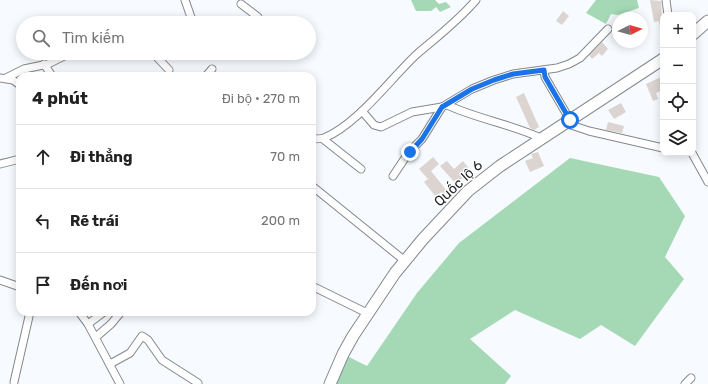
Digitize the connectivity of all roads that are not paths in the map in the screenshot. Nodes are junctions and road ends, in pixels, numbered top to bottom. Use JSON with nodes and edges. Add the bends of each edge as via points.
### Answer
{"nodes":[{"id":1,"x":185,"y":0,"type":"edge"},
{"id":2,"x":476,"y":0,"type":"edge"},
{"id":3,"x":666,"y":0,"type":"edge"},
{"id":4,"x":242,"y":4,"type":"dead end"},
{"id":5,"x":668,"y":12,"type":"edge"},
{"id":6,"x":191,"y":16,"type":"edge"},
{"id":7,"x":257,"y":16,"type":"edge"},
{"id":8,"x":708,"y":21,"type":"edge"},
{"id":9,"x":608,"y":29,"type":"dead end"},
{"id":10,"x":696,"y":31,"type":"edge"},
{"id":11,"x":54,"y":60,"type":"edge"},
{"id":12,"x":160,"y":60,"type":"edge"},
{"id":13,"x":660,"y":61,"type":"edge"},
{"id":14,"x":44,"y":64,"type":"junction"},
{"id":15,"x":212,"y":69,"type":"dead end"},
{"id":16,"x":169,"y":70,"type":"dead end"},
{"id":17,"x":544,"y":70,"type":"junction"},
{"id":18,"x":16,"y":72,"type":"edge"},
{"id":19,"x":17,"y":72,"type":"edge"},
{"id":20,"x":49,"y":72,"type":"edge"},
{"id":21,"x":209,"y":72,"type":"edge"},
{"id":22,"x":3,"y":78,"type":"edge"},
{"id":23,"x":16,"y":82,"type":"edge"},
{"id":24,"x":445,"y":106,"type":"junction"},
{"id":25,"x":362,"y":110,"type":"junction"},
{"id":26,"x":567,"y":122,"type":"junction"},
{"id":27,"x":541,"y":138,"type":"junction"},
{"id":28,"x":316,"y":139,"type":"edge"},
{"id":29,"x":322,"y":139,"type":"junction"},
{"id":30,"x":660,"y":147,"type":"edge"},
{"id":31,"x":694,"y":156,"type":"edge"},
{"id":32,"x":16,"y":160,"type":"edge"},
{"id":33,"x":0,"y":164,"type":"edge"},
{"id":34,"x":360,"y":169,"type":"dead end"},
{"id":35,"x":393,"y":176,"type":"dead end"},
{"id":36,"x":708,"y":182,"type":"edge"},
{"id":37,"x":316,"y":189,"type":"edge"},
{"id":38,"x":405,"y":261,"type":"junction"},
{"id":39,"x":0,"y":280,"type":"edge"},
{"id":40,"x":16,"y":285,"type":"edge"},
{"id":41,"x":316,"y":288,"type":"edge"},
{"id":42,"x":367,"y":313,"type":"junction"},
{"id":43,"x":29,"y":316,"type":"edge"},
{"id":44,"x":82,"y":316,"type":"edge"},
{"id":45,"x":99,"y":316,"type":"edge"},
{"id":46,"x":118,"y":316,"type":"edge"},
{"id":47,"x":88,"y":324,"type":"junction"},
{"id":48,"x":96,"y":337,"type":"junction"},
{"id":49,"x":110,"y":364,"type":"junction"},
{"id":50,"x":691,"y":378,"type":"dead end"},
{"id":51,"x":14,"y":382,"type":"dead end"},
{"id":52,"x":198,"y":383,"type":"edge"},
{"id":53,"x":120,"y":384,"type":"edge"},
{"id":54,"x":330,"y":384,"type":"edge"},
{"id":55,"x":685,"y":384,"type":"edge"}],
"edges":[{"from":1,"to":6,"type":"street"},
{"from":2,"to":25,"type":"street"},
{"from":3,"to":5,"type":"street"},
{"from":4,"to":7,"type":"street"},
{"from":8,"to":10,"type":"highway"},
{"from":9,"to":17,"type":"street","via":[[580,58],[563,67]]},
{"from":11,"to":14,"type":"street"},
{"from":12,"to":16,"type":"street"},
{"from":13,"to":26,"type":"highway","name":"Quốc lộ 6"},
{"from":14,"to":19,"type":"street"},
{"from":14,"to":20,"type":"street"},
{"from":15,"to":21,"type":"street"},
{"from":17,"to":24,"type":"street","via":[[513,74],[494,80],[472,89]]},
{"from":17,"to":26,"type":"street"},
{"from":18,"to":22,"type":"street"},
{"from":22,"to":23,"type":"street"},
{"from":24,"to":25,"type":"street","via":[[412,112],[381,127],[374,125]]},
{"from":24,"to":27,"type":"street","via":[[507,124]]},
{"from":24,"to":35,"type":"street"},
{"from":25,"to":29,"type":"street"},
{"from":26,"to":27,"type":"highway","name":"Quốc lộ 6"},
{"from":26,"to":30,"type":"street","via":[[589,132]]},
{"from":27,"to":38,"type":"highway","name":"Quốc lộ 6","via":[[478,182]]},
{"from":28,"to":29,"type":"street"},
{"from":29,"to":34,"type":"street"},
{"from":31,"to":36,"type":"street"},
{"from":32,"to":33,"type":"street"},
{"from":37,"to":38,"type":"street"},
{"from":38,"to":42,"type":"highway","name":"Quốc lộ 6"},
{"from":39,"to":40,"type":"street"},
{"from":41,"to":42,"type":"street"},
{"from":42,"to":54,"type":"highway","name":"Quốc lộ 6","via":[[343,354]]},
{"from":43,"to":51,"type":"street"},
{"from":44,"to":47,"type":"street"},
{"from":45,"to":47,"type":"street"},
{"from":46,"to":48,"type":"street"},
{"from":47,"to":48,"type":"street"},
{"from":48,"to":49,"type":"street"},
{"from":49,"to":52,"type":"street","via":[[130,353],[142,336],[148,340],[162,360]]},
{"from":49,"to":53,"type":"street"},
{"from":50,"to":55,"type":"street"}]}
